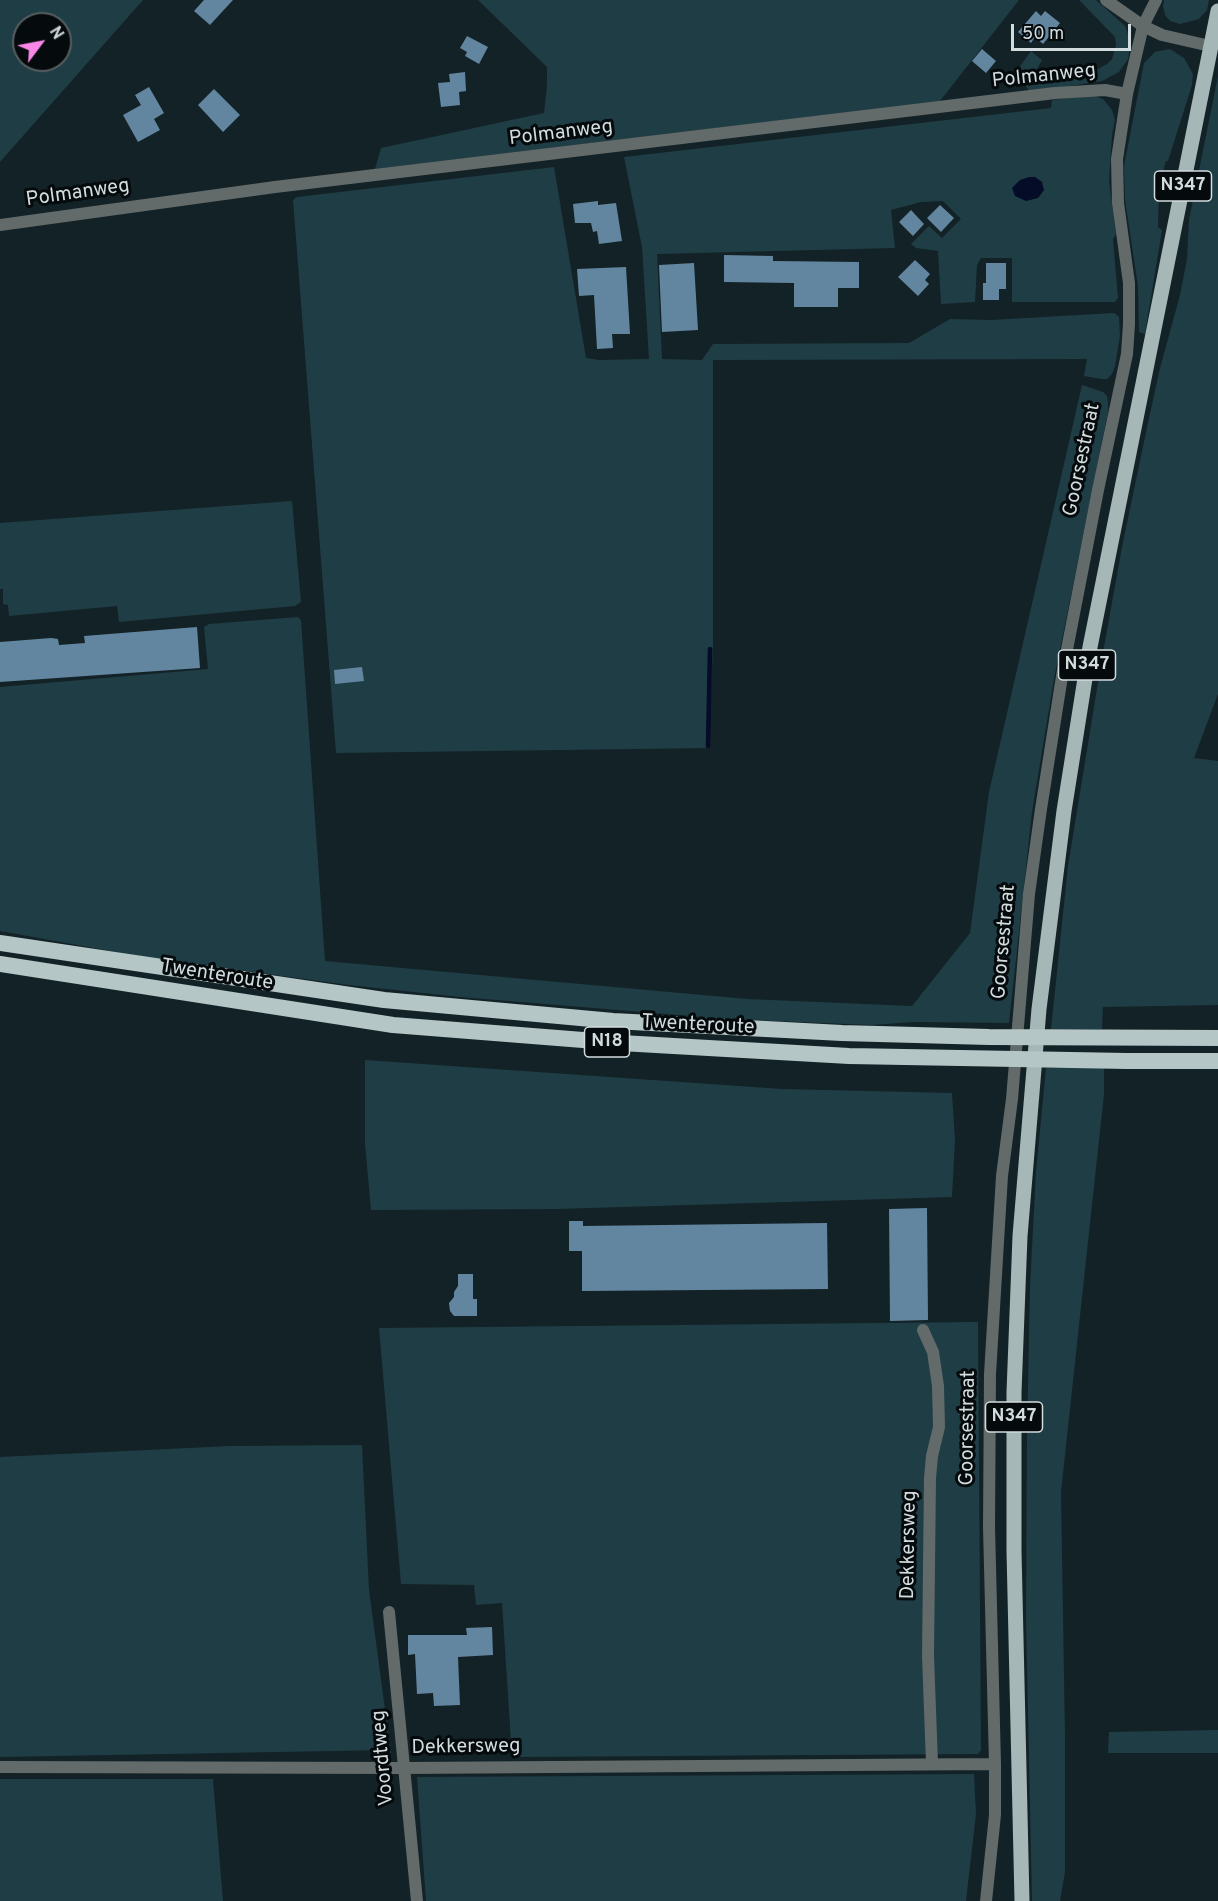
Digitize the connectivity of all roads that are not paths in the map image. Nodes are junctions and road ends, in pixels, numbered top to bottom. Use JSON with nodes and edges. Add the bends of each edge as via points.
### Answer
{"nodes":[{"id":1,"x":1106,"y":0,"type":"edge"},
{"id":2,"x":1156,"y":0,"type":"edge"},
{"id":3,"x":1218,"y":11,"type":"edge"},
{"id":4,"x":1143,"y":26,"type":"junction"},
{"id":5,"x":1214,"y":48,"type":"edge"},
{"id":6,"x":1127,"y":94,"type":"junction"},
{"id":7,"x":0,"y":225,"type":"edge"},
{"id":8,"x":0,"y":943,"type":"edge"},
{"id":9,"x":0,"y":963,"type":"edge"},
{"id":10,"x":1218,"y":1038,"type":"edge"},
{"id":11,"x":1218,"y":1061,"type":"edge"},
{"id":12,"x":922,"y":1330,"type":"dead end"},
{"id":13,"x":389,"y":1612,"type":"dead end"},
{"id":14,"x":932,"y":1763,"type":"junction"},
{"id":15,"x":995,"y":1764,"type":"junction"},
{"id":16,"x":0,"y":1767,"type":"edge"},
{"id":17,"x":405,"y":1768,"type":"junction"},
{"id":18,"x":417,"y":1901,"type":"edge"},
{"id":19,"x":986,"y":1901,"type":"edge"},
{"id":20,"x":1022,"y":1901,"type":"edge"}],
"edges":[{"from":1,"to":4,"type":"street"},
{"from":2,"to":4,"type":"street","name":"Goorsestraat"},
{"from":3,"to":5,"type":"main road","name":"Goorsestraat","number":"N347"},
{"from":4,"to":5,"type":"street"},
{"from":4,"to":6,"type":"street","name":"Goorsestraat"},
{"from":5,"to":20,"type":"main road","name":"Goorsestraat","number":"N347","via":[[1090,648],[1039,1009],[1020,1236],[1014,1392]]},
{"from":6,"to":7,"type":"street","name":"Polmanweg","via":[[1105,90],[1055,93],[275,187]]},
{"from":6,"to":15,"type":"street","name":"Goorsestraat","via":[[1116,181],[1130,283],[1127,354],[1061,682],[1029,894],[1002,1176],[990,1374]]},
{"from":8,"to":10,"type":"highway","name":"Twenteroute","number":"N18","via":[[384,1000],[613,1021],[842,1033]]},
{"from":9,"to":11,"type":"highway","name":"Twenteroute","number":"N18","via":[[393,1025],[849,1056]]},
{"from":12,"to":14,"type":"street","name":"Dekkersweg","via":[[933,1352],[939,1426],[930,1478],[928,1656]]},
{"from":13,"to":17,"type":"street","name":"Voordtweg"},
{"from":14,"to":15,"type":"street","name":"Dekkersweg"},
{"from":14,"to":17,"type":"street","name":"Dekkersweg"},
{"from":15,"to":19,"type":"street","name":"Goorsestraat","via":[[995,1815]]},
{"from":16,"to":17,"type":"street","name":"Dekkersweg"},
{"from":17,"to":18,"type":"street","name":"Voordtweg"}]}
